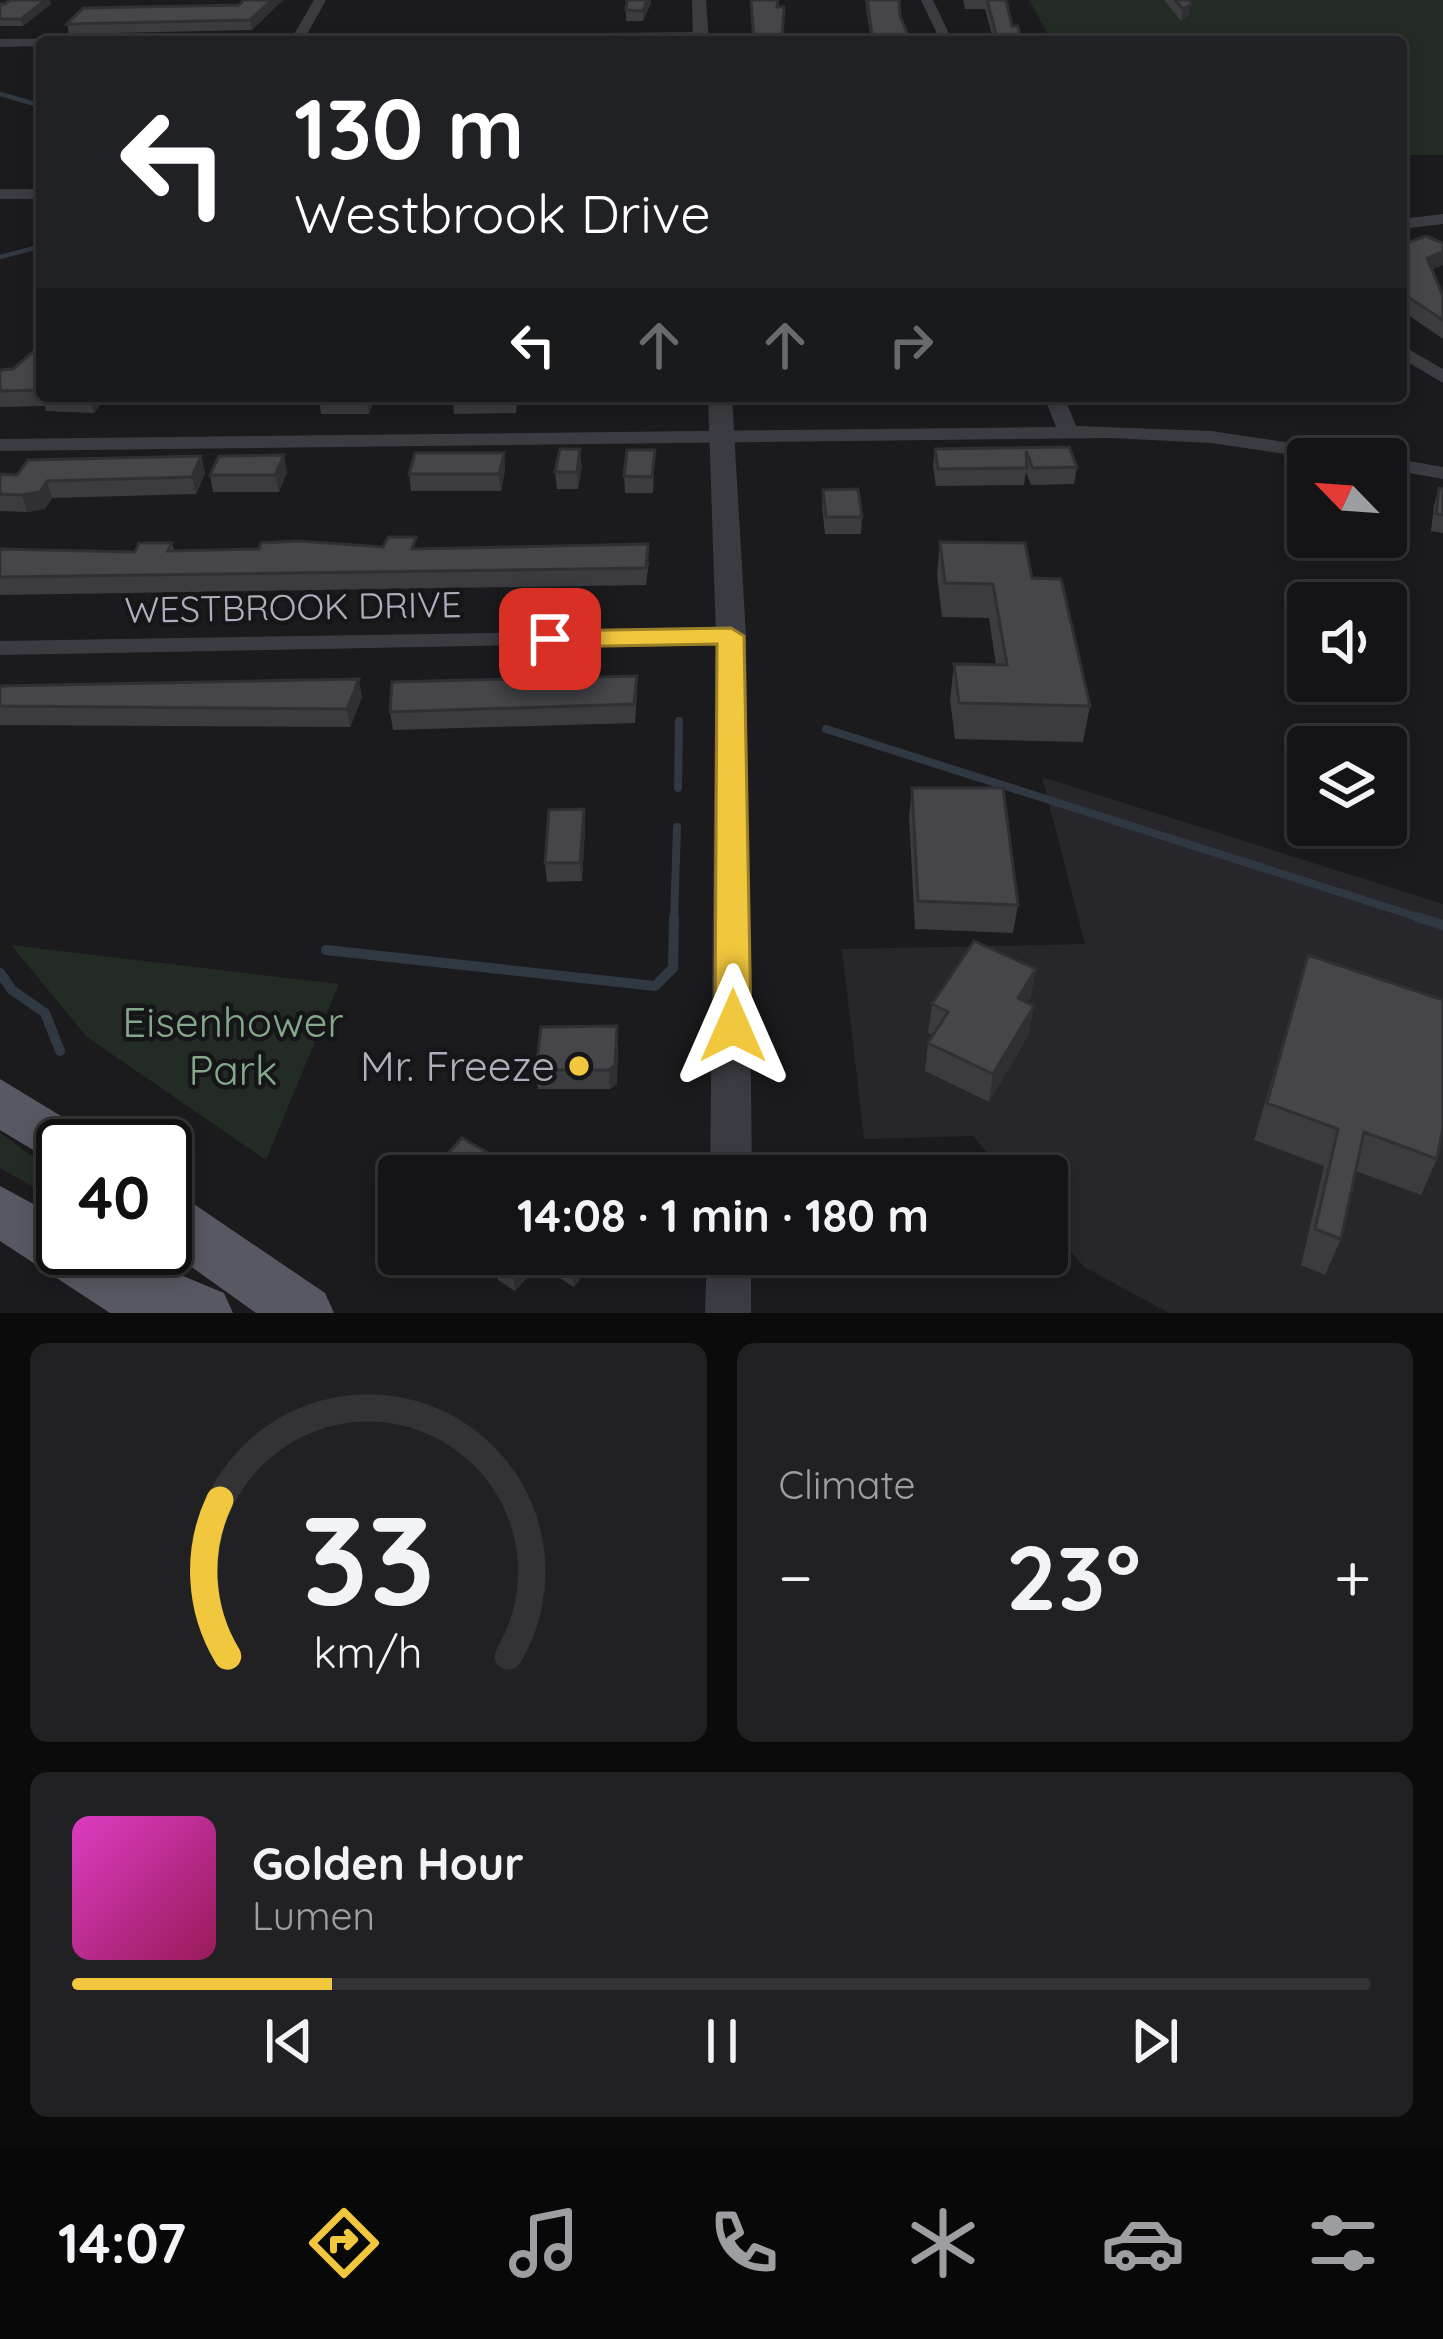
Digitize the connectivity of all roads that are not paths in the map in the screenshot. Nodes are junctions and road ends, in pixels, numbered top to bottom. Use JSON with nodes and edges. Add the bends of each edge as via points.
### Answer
{"nodes":[{"id":1,"x":320,"y":0,"type":"edge"},
{"id":2,"x":699,"y":0,"type":"edge"},
{"id":3,"x":927,"y":0,"type":"edge"},
{"id":4,"x":299,"y":36,"type":"edge"},
{"id":5,"x":701,"y":36,"type":"edge"},
{"id":6,"x":944,"y":36,"type":"edge"},
{"id":7,"x":36,"y":42,"type":"edge"},
{"id":8,"x":0,"y":43,"type":"edge"},
{"id":9,"x":0,"y":194,"type":"edge"},
{"id":10,"x":36,"y":194,"type":"edge"},
{"id":11,"x":1443,"y":219,"type":"edge"},
{"id":12,"x":1407,"y":223,"type":"edge"},
{"id":13,"x":1407,"y":354,"type":"edge"},
{"id":14,"x":1443,"y":377,"type":"edge"},
{"id":15,"x":721,"y":402,"type":"edge"},
{"id":16,"x":1056,"y":402,"type":"edge"},
{"id":17,"x":1068,"y":432,"type":"junction"},
{"id":18,"x":724,"y":436,"type":"junction"},
{"id":19,"x":0,"y":446,"type":"edge"},
{"id":20,"x":1287,"y":448,"type":"edge"},
{"id":21,"x":1407,"y":466,"type":"edge"},
{"id":22,"x":1443,"y":472,"type":"edge"},
{"id":23,"x":731,"y":636,"type":"junction"},
{"id":24,"x":0,"y":648,"type":"edge"},
{"id":25,"x":0,"y":1101,"type":"edge"},
{"id":26,"x":36,"y":1126,"type":"edge"},
{"id":27,"x":731,"y":1155,"type":"edge"},
{"id":28,"x":0,"y":1211,"type":"edge"},
{"id":29,"x":36,"y":1233,"type":"edge"},
{"id":30,"x":192,"y":1235,"type":"edge"},
{"id":31,"x":102,"y":1275,"type":"edge"},
{"id":32,"x":117,"y":1275,"type":"edge"},
{"id":33,"x":729,"y":1275,"type":"edge"},
{"id":34,"x":160,"y":1313,"type":"edge"},
{"id":35,"x":203,"y":1313,"type":"edge"},
{"id":36,"x":304,"y":1313,"type":"edge"},
{"id":37,"x":728,"y":1313,"type":"edge"}],
"edges":[{"from":1,"to":4,"type":"street"},
{"from":2,"to":5,"type":"street"},
{"from":3,"to":6,"type":"street"},
{"from":7,"to":8,"type":"street"},
{"from":9,"to":10,"type":"street"},
{"from":11,"to":12,"type":"street"},
{"from":13,"to":14,"type":"street"},
{"from":15,"to":18,"type":"street"},
{"from":16,"to":17,"type":"street"},
{"from":17,"to":18,"type":"street"},
{"from":17,"to":20,"type":"street","via":[[1211,436]]},
{"from":18,"to":19,"type":"street"},
{"from":18,"to":23,"type":"street"},
{"from":21,"to":22,"type":"street"},
{"from":23,"to":24,"type":"street","name":"WESTBROOK DRIVE"},
{"from":23,"to":27,"type":"street"},
{"from":25,"to":26,"type":"main road"},
{"from":28,"to":29,"type":"main road"},
{"from":30,"to":36,"type":"main road"},
{"from":31,"to":34,"type":"main road"},
{"from":32,"to":35,"type":"main road"},
{"from":33,"to":37,"type":"street"}]}
